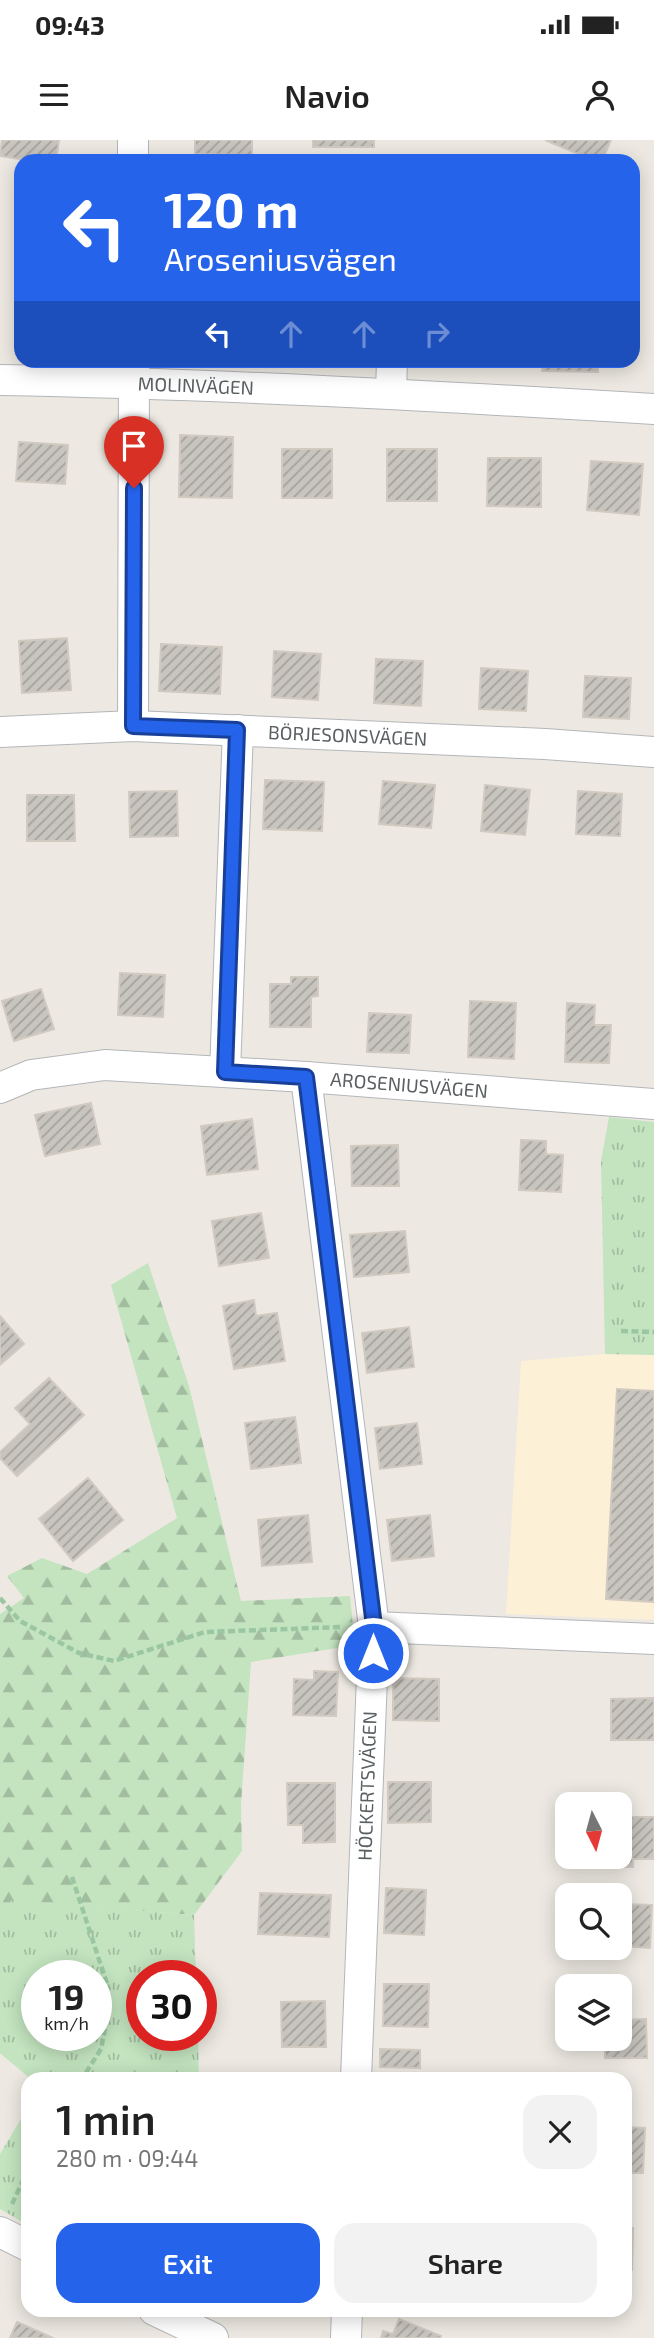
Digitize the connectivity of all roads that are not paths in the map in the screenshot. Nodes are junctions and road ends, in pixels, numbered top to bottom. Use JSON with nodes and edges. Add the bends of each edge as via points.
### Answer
{"nodes":[{"id":1,"x":392,"y":368,"type":"edge"},
{"id":2,"x":134,"y":372,"type":"edge"},
{"id":3,"x":0,"y":380,"type":"edge"},
{"id":4,"x":391,"y":393,"type":"junction"},
{"id":5,"x":654,"y":409,"type":"edge"},
{"id":6,"x":133,"y":726,"type":"junction"},
{"id":7,"x":237,"y":730,"type":"junction"},
{"id":8,"x":0,"y":732,"type":"edge"},
{"id":9,"x":654,"y":752,"type":"edge"},
{"id":10,"x":225,"y":1072,"type":"junction"},
{"id":11,"x":306,"y":1077,"type":"junction"},
{"id":12,"x":0,"y":1088,"type":"edge"},
{"id":13,"x":654,"y":1104,"type":"edge"},
{"id":14,"x":374,"y":1626,"type":"junction"},
{"id":15,"x":654,"y":1639,"type":"edge"},
{"id":16,"x":356,"y":2072,"type":"edge"},
{"id":17,"x":6,"y":2218,"type":"edge"},
{"id":18,"x":21,"y":2237,"type":"edge"},
{"id":19,"x":169,"y":2317,"type":"edge"},
{"id":20,"x":347,"y":2317,"type":"edge"},
{"id":21,"x":213,"y":2338,"type":"edge"},
{"id":22,"x":346,"y":2338,"type":"edge"}],
"edges":[{"from":1,"to":4,"type":"street"},
{"from":2,"to":3,"type":"street","name":"MOLINVÄGEN"},
{"from":2,"to":4,"type":"street","name":"MOLINVÄGEN"},
{"from":2,"to":6,"type":"street"},
{"from":4,"to":5,"type":"street","name":"MOLINVÄGEN"},
{"from":6,"to":7,"type":"street","name":"BÖRJESONSVÄGEN"},
{"from":6,"to":8,"type":"street","name":"BÖRJESONSVÄGEN"},
{"from":7,"to":9,"type":"street","name":"BÖRJESONSVÄGEN"},
{"from":7,"to":10,"type":"street"},
{"from":10,"to":11,"type":"street","name":"AROSENIUSVÄGEN"},
{"from":10,"to":12,"type":"street","name":"AROSENIUSVÄGEN","via":[[104,1065],[31,1075]]},
{"from":11,"to":13,"type":"street","name":"AROSENIUSVÄGEN"},
{"from":11,"to":14,"type":"street","name":"HÖCKERTSVÄGEN"},
{"from":14,"to":15,"type":"street"},
{"from":14,"to":16,"type":"street","name":"HÖCKERTSVÄGEN"},
{"from":17,"to":18,"type":"street"},
{"from":19,"to":21,"type":"street"},
{"from":20,"to":22,"type":"street"}]}
